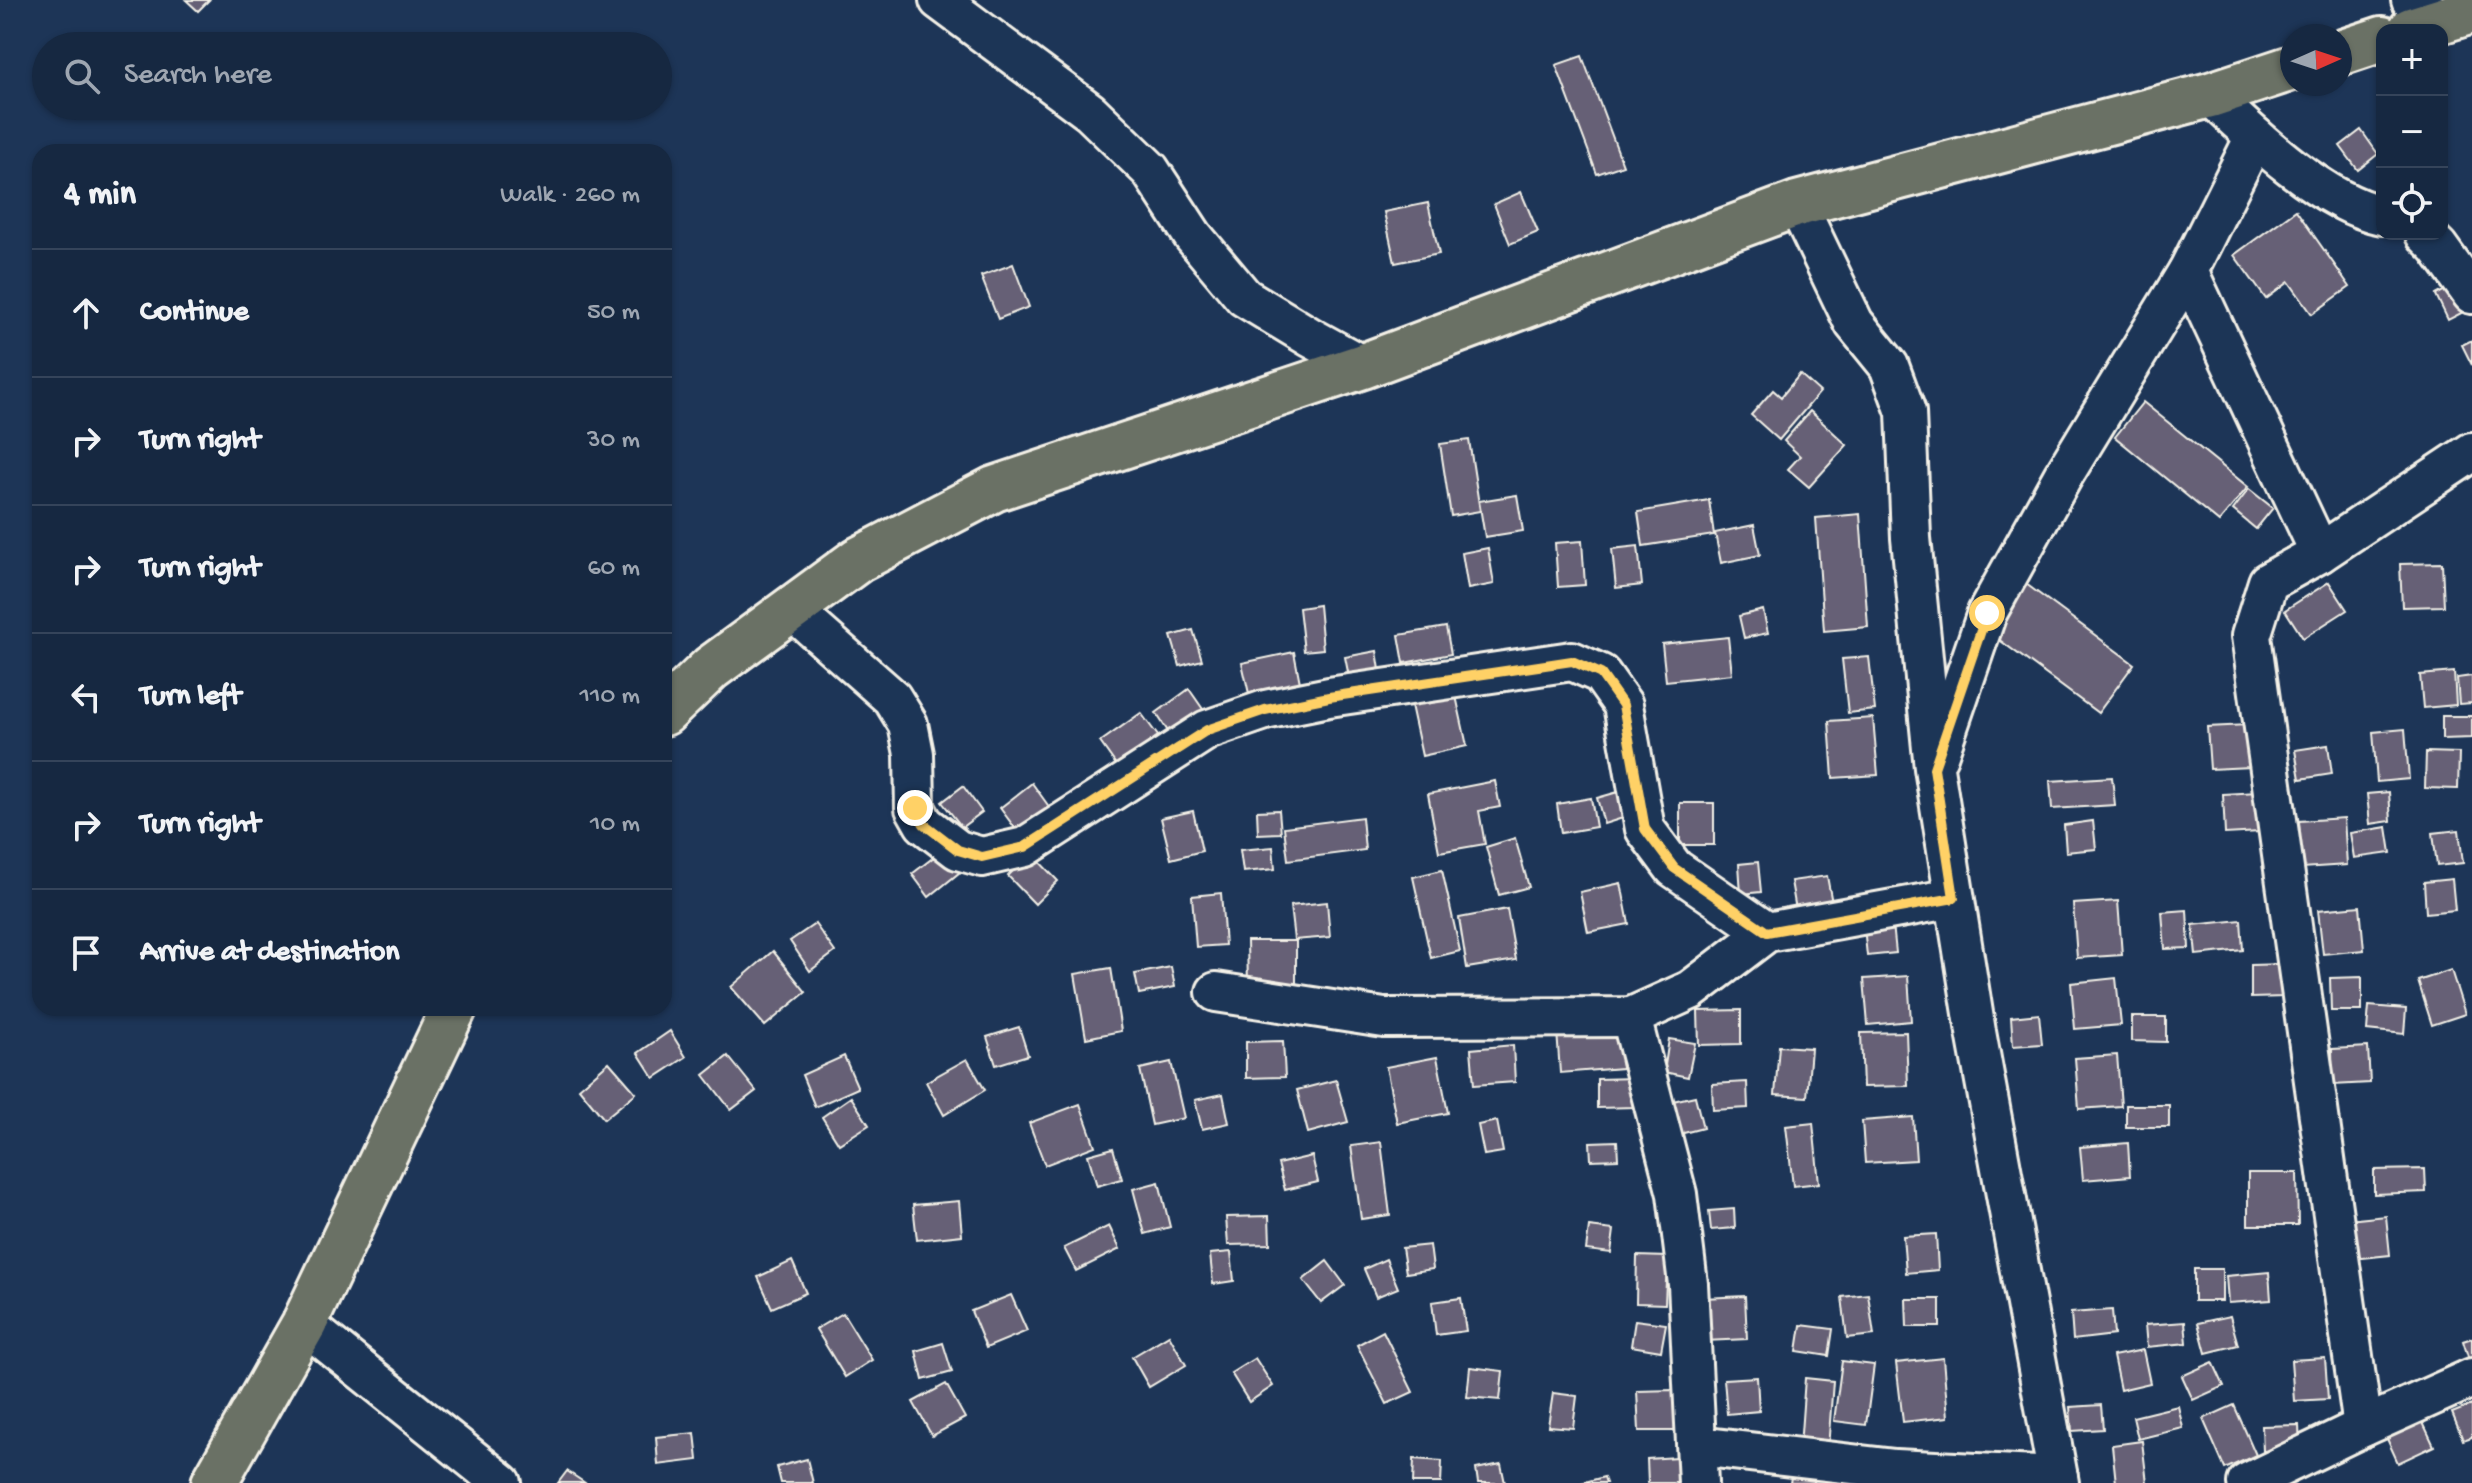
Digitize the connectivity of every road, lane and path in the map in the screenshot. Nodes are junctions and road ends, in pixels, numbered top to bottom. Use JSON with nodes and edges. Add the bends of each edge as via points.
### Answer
{"nodes":[{"id":1,"x":939,"y":0,"type":"edge"},
{"id":2,"x":2376,"y":41,"type":"edge"},
{"id":3,"x":2352,"y":49,"type":"edge"},
{"id":4,"x":2280,"y":72,"type":"edge"},
{"id":5,"x":2210,"y":95,"type":"junction"},
{"id":6,"x":2255,"y":137,"type":"junction"},
{"id":7,"x":1797,"y":204,"type":"junction"},
{"id":8,"x":2376,"y":214,"type":"edge"},
{"id":9,"x":2431,"y":240,"type":"edge"},
{"id":10,"x":2188,"y":271,"type":"junction"},
{"id":11,"x":2472,"y":294,"type":"edge"},
{"id":12,"x":1363,"y":366,"type":"junction"},
{"id":13,"x":2472,"y":452,"type":"edge"},
{"id":14,"x":2320,"y":553,"type":"junction"},
{"id":15,"x":791,"y":609,"type":"junction"},
{"id":16,"x":672,"y":705,"type":"edge"},
{"id":17,"x":1934,"y":768,"type":"junction"},
{"id":18,"x":1954,"y":898,"type":"junction"},
{"id":19,"x":1767,"y":932,"type":"junction"},
{"id":20,"x":1216,"y":992,"type":"dead end"},
{"id":21,"x":450,"y":1016,"type":"edge"},
{"id":22,"x":1631,"y":1017,"type":"junction"},
{"id":23,"x":304,"y":1324,"type":"junction"},
{"id":24,"x":2472,"y":1378,"type":"edge"},
{"id":25,"x":2363,"y":1427,"type":"junction"},
{"id":26,"x":1698,"y":1446,"type":"junction"},
{"id":27,"x":2059,"y":1480,"type":"edge"},
{"id":28,"x":2250,"y":1482,"type":"edge"},
{"id":29,"x":214,"y":1483,"type":"edge"},
{"id":30,"x":502,"y":1483,"type":"edge"},
{"id":31,"x":1698,"y":1483,"type":"edge"}],
"edges":[{"from":1,"to":12,"type":"street","via":[[1090,112],[1140,160],[1244,297]]},
{"from":2,"to":3,"type":"main road"},
{"from":4,"to":5,"type":"main road"},
{"from":5,"to":6,"type":"street"},
{"from":5,"to":7,"type":"main road"},
{"from":6,"to":8,"type":"street","via":[[2316,183]]},
{"from":6,"to":10,"type":"street"},
{"from":7,"to":12,"type":"main road"},
{"from":7,"to":17,"type":"street","via":[[1854,323],[1889,366],[1906,412],[1911,538]]},
{"from":9,"to":11,"type":"street"},
{"from":10,"to":14,"type":"street"},
{"from":10,"to":17,"type":"street","via":[[1987,613]]},
{"from":12,"to":15,"type":"main road","via":[[994,489],[858,560]]},
{"from":13,"to":14,"type":"street"},
{"from":14,"to":25,"type":"street","via":[[2268,582],[2251,636]]},
{"from":15,"to":16,"type":"main road","via":[[711,668]]},
{"from":15,"to":19,"type":"street","via":[[892,698],[908,724],[915,808],[924,824],[958,850],[982,857],[1025,847],[1207,730],[1265,710],[1572,661],[1601,674],[1623,705],[1645,829],[1674,868]]},
{"from":17,"to":18,"type":"street"},
{"from":18,"to":19,"type":"street"},
{"from":18,"to":27,"type":"street"},
{"from":19,"to":22,"type":"street","via":[[1691,990]]},
{"from":20,"to":22,"type":"street","via":[[1384,1018]]},
{"from":21,"to":23,"type":"main road"},
{"from":22,"to":26,"type":"street","via":[[1677,1194]]},
{"from":23,"to":29,"type":"main road"},
{"from":23,"to":30,"type":"street"},
{"from":24,"to":25,"type":"street"},
{"from":25,"to":28,"type":"street"},
{"from":26,"to":27,"type":"street","via":[[1895,1469]]},
{"from":26,"to":31,"type":"street"}]}
